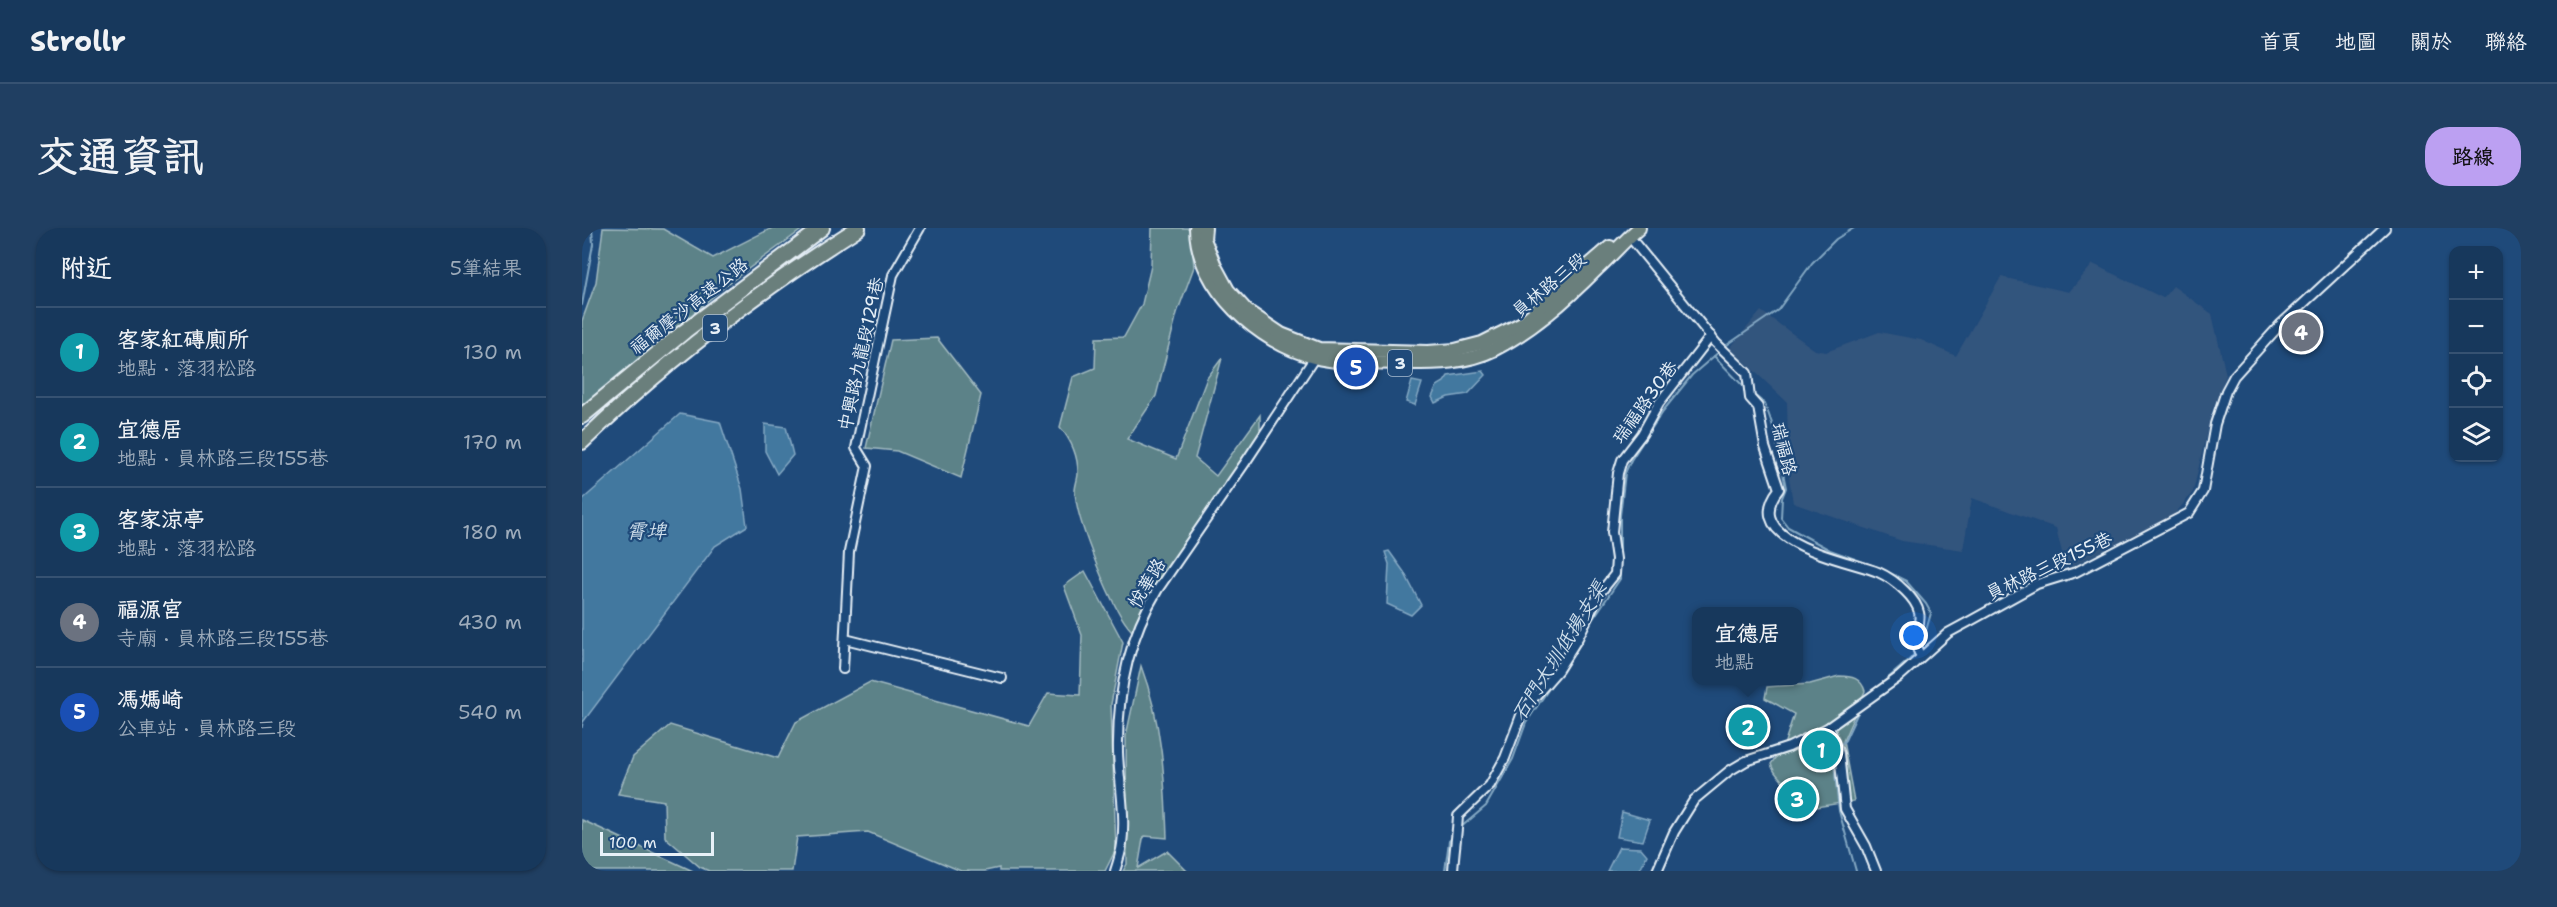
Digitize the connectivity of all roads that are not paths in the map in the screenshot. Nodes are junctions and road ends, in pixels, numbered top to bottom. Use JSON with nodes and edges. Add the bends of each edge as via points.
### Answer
{"nodes":[{"id":1,"x":822,"y":228,"type":"edge"},
{"id":2,"x":858,"y":228,"type":"edge"},
{"id":3,"x":920,"y":228,"type":"edge"},
{"id":4,"x":1196,"y":228,"type":"edge"},
{"id":5,"x":1205,"y":228,"type":"edge"},
{"id":6,"x":2385,"y":228,"type":"edge"},
{"id":7,"x":1634,"y":232,"type":"edge"},
{"id":8,"x":1711,"y":336,"type":"junction"},
{"id":9,"x":1317,"y":353,"type":"junction"},
{"id":10,"x":582,"y":416,"type":"edge"},
{"id":11,"x":582,"y":442,"type":"edge"},
{"id":12,"x":844,"y":639,"type":"junction"},
{"id":13,"x":1919,"y":653,"type":"junction"},
{"id":14,"x":843,"y":669,"type":"dead end"},
{"id":15,"x":1002,"y":678,"type":"dead end"},
{"id":16,"x":1829,"y":727,"type":"junction"},
{"id":17,"x":1115,"y":871,"type":"edge"},
{"id":18,"x":1453,"y":871,"type":"edge"},
{"id":19,"x":1658,"y":871,"type":"edge"},
{"id":20,"x":1876,"y":871,"type":"edge"}],
"edges":[{"from":1,"to":10,"type":"highway","name":"福爾摩沙高速公路","number":"3","via":[[693,324]]},
{"from":2,"to":11,"type":"highway","name":"福爾摩沙高速公路","number":"3","via":[[697,341]]},
{"from":3,"to":12,"type":"street","name":"中興路九龍段129巷","via":[[892,274],[856,448],[867,466],[849,552]]},
{"from":4,"to":9,"type":"main road","name":"員林路三段","number":"3","via":[[1202,261],[1221,293],[1251,326],[1278,342]]},
{"from":5,"to":9,"type":"main road","name":"員林路三段","number":"3","via":[[1204,239],[1228,290],[1247,311]]},
{"from":6,"to":13,"type":"street","name":"員林路三段155巷","via":[[2280,326],[2235,376],[2215,424],[2203,491],[2189,513],[2076,572],[2037,584]]},
{"from":7,"to":8,"type":"street","name":"瑞福路"},
{"from":7,"to":9,"type":"main road","name":"員林路三段","number":"3","via":[[1548,314],[1493,350],[1432,364]]},
{"from":8,"to":13,"type":"street","name":"瑞福路","via":[[1747,373],[1749,395],[1758,407],[1765,447],[1779,489],[1770,500],[1768,516],[1774,527],[1821,555],[1879,573],[1904,589],[1920,614],[1915,637]]},
{"from":8,"to":18,"type":"street","name":"瑞福路30巷","via":[[1659,403],[1622,460],[1612,532],[1615,574],[1599,594],[1558,670],[1523,710],[1490,785],[1458,816]]},
{"from":9,"to":17,"type":"street","name":"悅華路","via":[[1158,589],[1132,641],[1119,718],[1123,822]]},
{"from":12,"to":14,"type":"street","name":"中興路九龍段129巷"},
{"from":12,"to":15,"type":"street"},
{"from":13,"to":16,"type":"street","name":"員林路三段155巷","via":[[1899,677]]},
{"from":16,"to":19,"type":"street","name":"員林路三段155巷","via":[[1789,747],[1746,761],[1720,778],[1694,800],[1674,832]]},
{"from":16,"to":20,"type":"street","via":[[1838,750],[1845,809]]}]}
